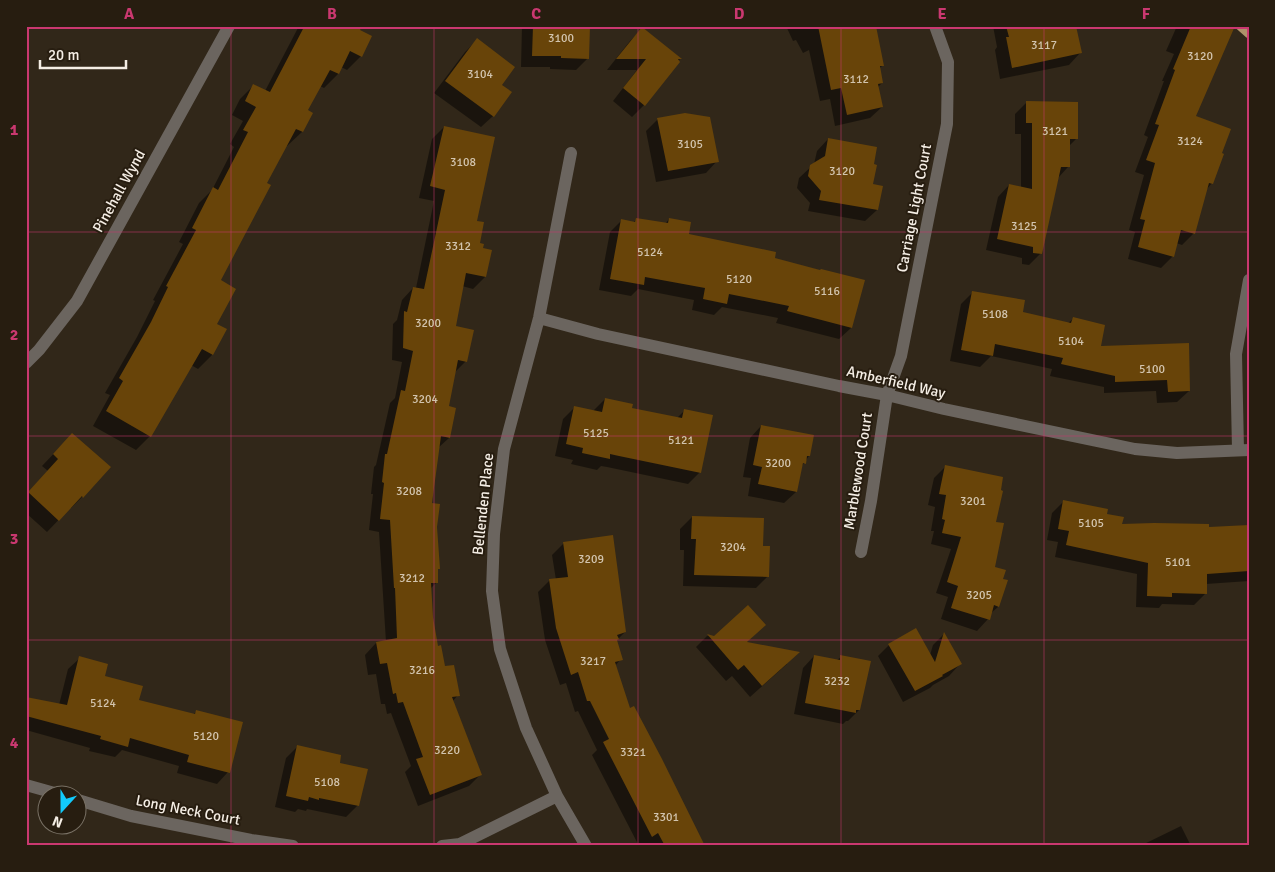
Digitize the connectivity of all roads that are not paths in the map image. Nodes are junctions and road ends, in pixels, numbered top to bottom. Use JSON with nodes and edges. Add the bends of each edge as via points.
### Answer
{"nodes":[{"id":1,"x":228,"y":26,"type":"edge"},
{"id":2,"x":935,"y":26,"type":"edge"},
{"id":3,"x":571,"y":153,"type":"dead end"},
{"id":4,"x":1249,"y":280,"type":"edge"},
{"id":5,"x":539,"y":318,"type":"junction"},
{"id":6,"x":26,"y":363,"type":"edge"},
{"id":7,"x":887,"y":395,"type":"junction"},
{"id":8,"x":1244,"y":450,"type":"edge"},
{"id":9,"x":861,"y":552,"type":"dead end"},
{"id":10,"x":557,"y":796,"type":"junction"},
{"id":11,"x":88,"y":803,"type":"edge"},
{"id":12,"x":293,"y":846,"type":"edge"},
{"id":13,"x":442,"y":846,"type":"edge"},
{"id":14,"x":586,"y":846,"type":"edge"}],
"edges":[{"from":1,"to":6,"type":"street","name":"Pinehall Wynd","via":[[77,301]]},
{"from":2,"to":7,"type":"street","name":"Carriage Light Court","via":[[948,62],[947,124],[901,356]]},
{"from":3,"to":5,"type":"street","name":"Bellenden Place"},
{"from":4,"to":8,"type":"street","via":[[1236,354]]},
{"from":5,"to":7,"type":"street","name":"Amberfield Way","via":[[598,334]]},
{"from":5,"to":10,"type":"street","name":"Bellenden Place","via":[[504,449],[494,534],[492,591],[500,649],[526,728]]},
{"from":7,"to":8,"type":"street","name":"Amberfield Way","via":[[1135,449],[1177,453]]},
{"from":7,"to":9,"type":"street","name":"Marblewood Court"},
{"from":10,"to":13,"type":"street","via":[[460,844]]},
{"from":10,"to":14,"type":"street","name":"Bellenden Place"},
{"from":11,"to":12,"type":"street","name":"Long Neck Court","via":[[131,816]]}]}
